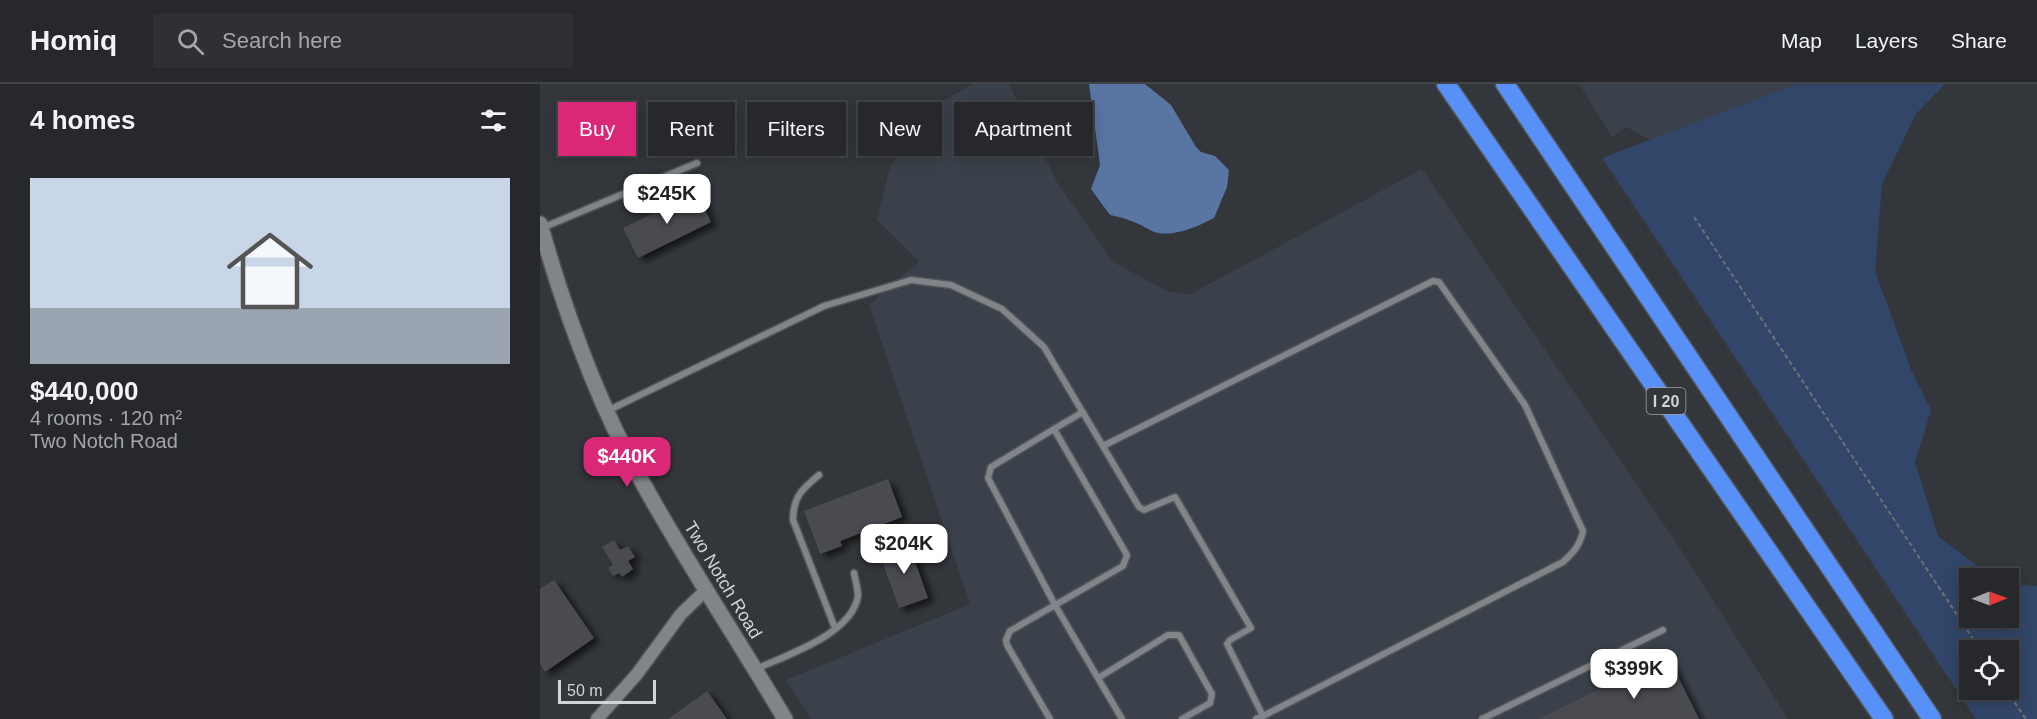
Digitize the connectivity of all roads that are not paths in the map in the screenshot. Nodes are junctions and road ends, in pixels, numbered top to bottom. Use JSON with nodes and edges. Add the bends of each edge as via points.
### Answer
{"nodes":[{"id":1,"x":1446,"y":84,"type":"edge"},
{"id":2,"x":1505,"y":84,"type":"edge"},
{"id":3,"x":698,"y":164,"type":"dead end"},
{"id":4,"x":541,"y":226,"type":"edge"},
{"id":5,"x":607,"y":411,"type":"junction"},
{"id":6,"x":1083,"y":412,"type":"junction"},
{"id":7,"x":1054,"y":429,"type":"junction"},
{"id":8,"x":1103,"y":446,"type":"junction"},
{"id":9,"x":819,"y":475,"type":"dead end"},
{"id":10,"x":854,"y":573,"type":"dead end"},
{"id":11,"x":705,"y":591,"type":"junction"},
{"id":12,"x":1055,"y":605,"type":"junction"},
{"id":13,"x":836,"y":628,"type":"junction"},
{"id":14,"x":1663,"y":630,"type":"dead end"},
{"id":15,"x":756,"y":670,"type":"junction"},
{"id":16,"x":1098,"y":678,"type":"junction"},
{"id":17,"x":1263,"y":716,"type":"junction"},
{"id":18,"x":597,"y":719,"type":"edge"},
{"id":19,"x":785,"y":719,"type":"edge"},
{"id":20,"x":1050,"y":719,"type":"edge"},
{"id":21,"x":1122,"y":719,"type":"edge"},
{"id":22,"x":1182,"y":719,"type":"edge"},
{"id":23,"x":1256,"y":719,"type":"edge"},
{"id":24,"x":1482,"y":719,"type":"edge"},
{"id":25,"x":1884,"y":719,"type":"edge"},
{"id":26,"x":1932,"y":719,"type":"edge"}],
"edges":[{"from":1,"to":25,"type":"highway","number":"I 20"},
{"from":2,"to":26,"type":"highway","number":"I 20"},
{"from":3,"to":4,"type":"lane"},
{"from":4,"to":5,"type":"street","name":"Two Notch Road"},
{"from":5,"to":6,"type":"lane","via":[[825,306],[911,280],[951,285],[1002,309],[1044,348]]},
{"from":5,"to":11,"type":"street","name":"Two Notch Road"},
{"from":6,"to":7,"type":"lane"},
{"from":6,"to":8,"type":"lane"},
{"from":7,"to":12,"type":"lane","via":[[991,466],[988,478]]},
{"from":7,"to":12,"type":"lane","via":[[1127,555],[1123,566]]},
{"from":8,"to":17,"type":"lane","via":[[1139,507],[1150,509],[1175,497],[1251,628],[1227,644]]},
{"from":8,"to":17,"type":"lane","via":[[1427,283],[1439,282],[1525,405],[1575,509],[1583,531],[1581,543],[1563,562]]},
{"from":9,"to":13,"type":"lane","via":[[801,490],[793,504],[793,520]]},
{"from":10,"to":13,"type":"lane","via":[[858,595],[848,619]]},
{"from":11,"to":15,"type":"street","name":"Two Notch Road"},
{"from":11,"to":18,"type":"street","via":[[681,614]]},
{"from":12,"to":16,"type":"lane"},
{"from":12,"to":20,"type":"lane","via":[[1010,631],[1006,640]]},
{"from":13,"to":15,"type":"lane","via":[[818,641]]},
{"from":14,"to":24,"type":"lane"},
{"from":15,"to":19,"type":"street","name":"Two Notch Road"},
{"from":16,"to":21,"type":"lane"},
{"from":16,"to":22,"type":"lane","via":[[1168,634],[1179,635],[1213,698]]},
{"from":17,"to":23,"type":"lane"}]}
